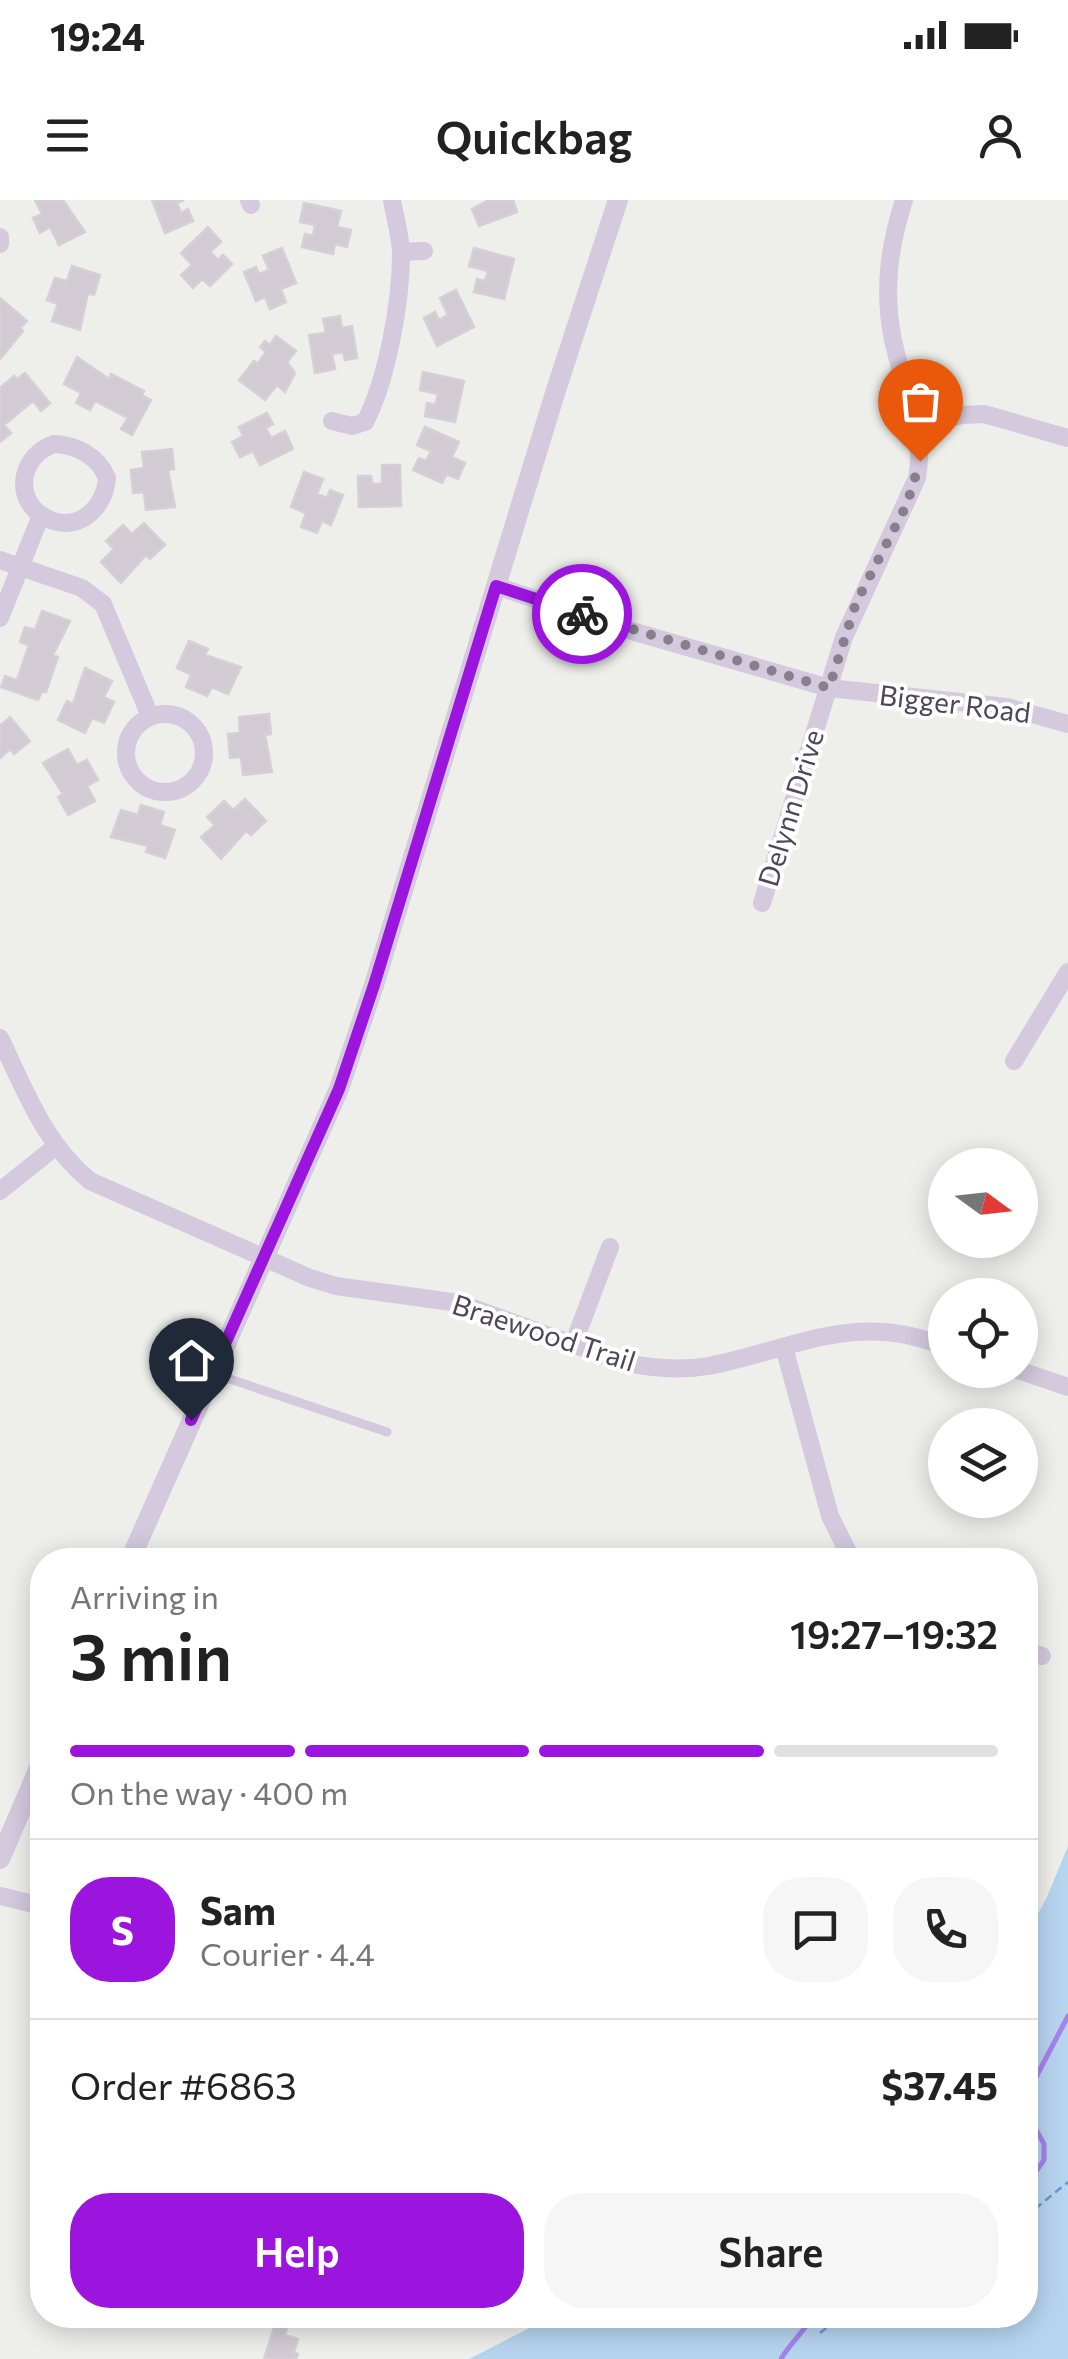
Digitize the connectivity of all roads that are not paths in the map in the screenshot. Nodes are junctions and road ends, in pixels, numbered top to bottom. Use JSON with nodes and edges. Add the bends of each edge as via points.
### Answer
{"nodes":[{"id":1,"x":392,"y":200,"type":"edge"},
{"id":2,"x":618,"y":200,"type":"edge"},
{"id":3,"x":904,"y":200,"type":"edge"},
{"id":4,"x":424,"y":251,"type":"dead end"},
{"id":5,"x":401,"y":252,"type":"junction"},
{"id":6,"x":332,"y":421,"type":"dead end"},
{"id":7,"x":917,"y":425,"type":"junction"},
{"id":8,"x":1068,"y":438,"type":"edge"},
{"id":9,"x":41,"y":515,"type":"junction"},
{"id":10,"x":0,"y":560,"type":"edge"},
{"id":11,"x":19,"y":566,"type":"junction"},
{"id":12,"x":496,"y":586,"type":"junction"},
{"id":13,"x":0,"y":618,"type":"edge"},
{"id":14,"x":829,"y":688,"type":"junction"},
{"id":15,"x":150,"y":716,"type":"junction"},
{"id":16,"x":1068,"y":724,"type":"edge"},
{"id":17,"x":762,"y":903,"type":"dead end"},
{"id":18,"x":1068,"y":972,"type":"edge"},
{"id":19,"x":0,"y":1038,"type":"edge"},
{"id":20,"x":1014,"y":1061,"type":"dead end"},
{"id":21,"x":55,"y":1147,"type":"junction"},
{"id":22,"x":0,"y":1191,"type":"edge"},
{"id":23,"x":610,"y":1247,"type":"dead end"},
{"id":24,"x":263,"y":1258,"type":"junction"},
{"id":25,"x":928,"y":1341,"type":"edge"},
{"id":26,"x":573,"y":1346,"type":"junction"},
{"id":27,"x":784,"y":1347,"type":"junction"},
{"id":28,"x":212,"y":1374,"type":"junction"},
{"id":29,"x":1038,"y":1376,"type":"edge"},
{"id":30,"x":1068,"y":1386,"type":"edge"},
{"id":31,"x":387,"y":1432,"type":"dead end"},
{"id":32,"x":135,"y":1548,"type":"edge"},
{"id":33,"x":846,"y":1548,"type":"edge"},
{"id":34,"x":30,"y":1789,"type":"edge"},
{"id":35,"x":0,"y":1859,"type":"edge"},
{"id":36,"x":0,"y":1896,"type":"edge"},
{"id":37,"x":30,"y":1903,"type":"edge"}],
"edges":[{"from":1,"to":5,"type":"street"},
{"from":2,"to":12,"type":"street"},
{"from":3,"to":7,"type":"street","name":"Delynn Drive","via":[[888,261],[888,316]]},
{"from":4,"to":5,"type":"street"},
{"from":5,"to":6,"type":"street","via":[[397,308],[376,402],[366,422]]},
{"from":7,"to":8,"type":"street","via":[[984,414]]},
{"from":7,"to":14,"type":"street","name":"Delynn Drive","via":[[917,478],[856,603]]},
{"from":9,"to":9,"type":"street","via":[[72,522],[94,512],[107,478],[96,459],[62,444],[34,454],[24,487]]},
{"from":9,"to":11,"type":"street"},
{"from":10,"to":11,"type":"street"},
{"from":11,"to":13,"type":"street"},
{"from":11,"to":15,"type":"street","via":[[82,588],[103,604]]},
{"from":12,"to":14,"type":"street","name":"Bigger Road"},
{"from":12,"to":24,"type":"street","via":[[345,1071]]},
{"from":14,"to":16,"type":"street","name":"Bigger Road","via":[[1007,707]]},
{"from":14,"to":17,"type":"street","name":"Delynn Drive"},
{"from":15,"to":15,"type":"street","via":[[126,746],[129,771],[148,789],[185,787],[204,758],[200,736],[173,714]]},
{"from":18,"to":20,"type":"street"},
{"from":19,"to":21,"type":"street","name":"Braewood Trail"},
{"from":21,"to":22,"type":"street"},
{"from":21,"to":24,"type":"street","name":"Braewood Trail","via":[[104,1189]]},
{"from":23,"to":26,"type":"street"},
{"from":24,"to":26,"type":"street","name":"Braewood Trail","via":[[336,1286],[459,1303]]},
{"from":24,"to":28,"type":"street"},
{"from":25,"to":27,"type":"street","name":"Braewood Trail","via":[[883,1331]]},
{"from":26,"to":27,"type":"street","name":"Braewood Trail","via":[[622,1362],[683,1369]]},
{"from":27,"to":33,"type":"street","via":[[830,1516]]},
{"from":28,"to":31,"type":"lane"},
{"from":28,"to":32,"type":"street"},
{"from":29,"to":30,"type":"street"},
{"from":34,"to":35,"type":"street"},
{"from":36,"to":37,"type":"street"}]}
